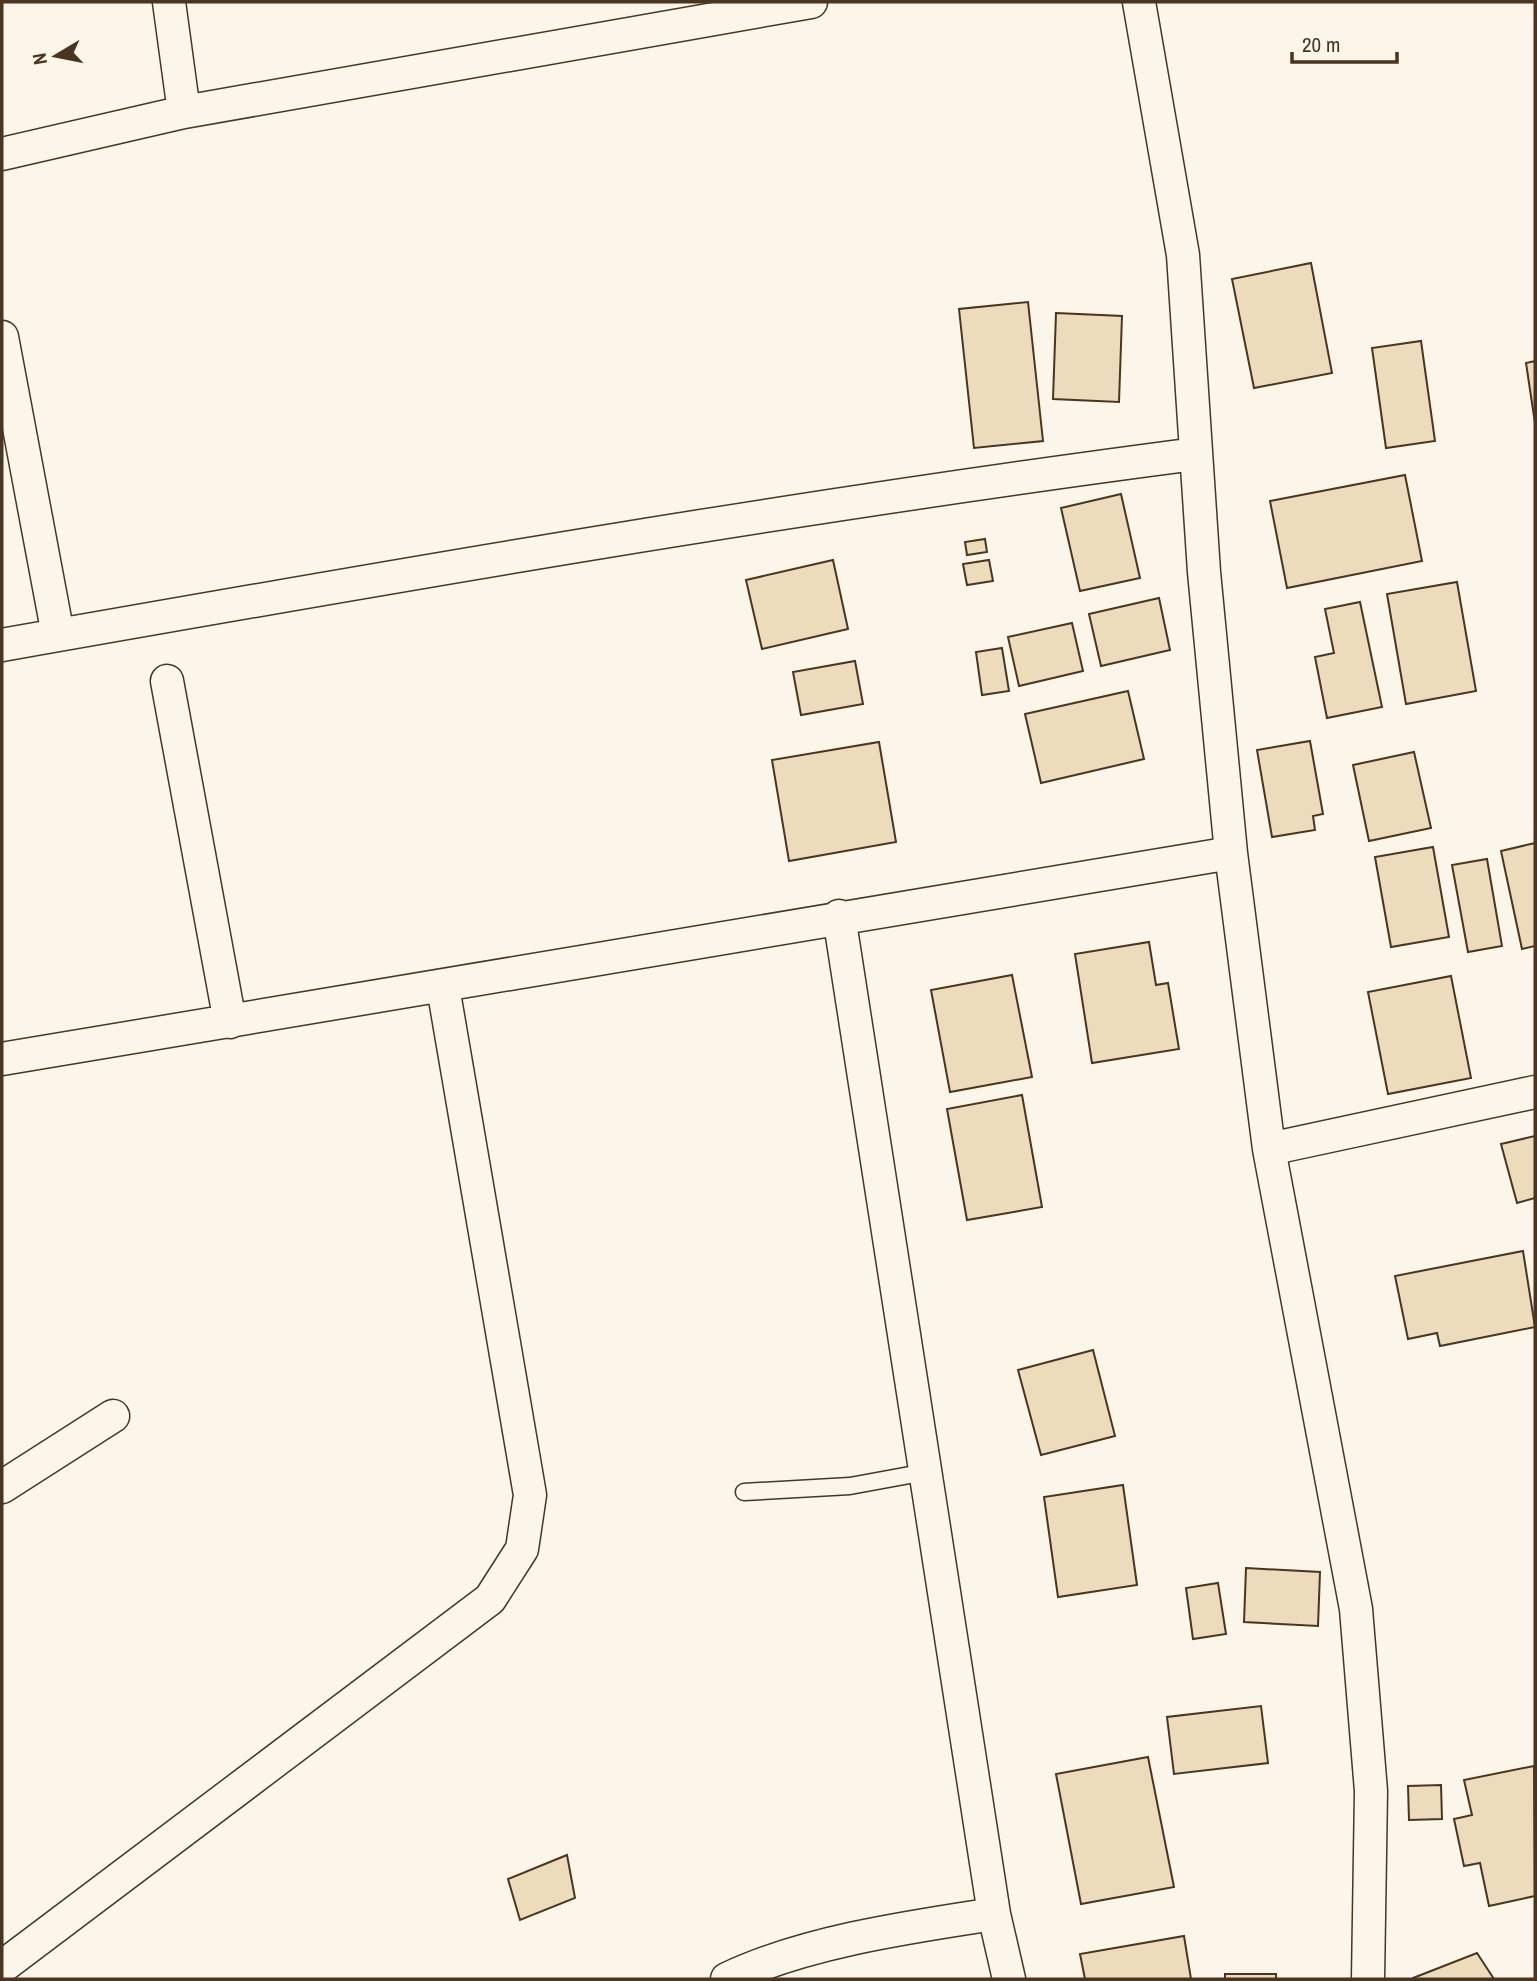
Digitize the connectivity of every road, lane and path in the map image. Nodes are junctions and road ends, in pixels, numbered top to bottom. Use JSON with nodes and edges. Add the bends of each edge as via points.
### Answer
{"nodes":[{"id":1,"x":169,"y":2,"type":"edge"},
{"id":2,"x":811,"y":2,"type":"edge"},
{"id":3,"x":1139,"y":2,"type":"edge"},
{"id":4,"x":184,"y":112,"type":"junction"},
{"id":5,"x":2,"y":154,"type":"edge"},
{"id":6,"x":2,"y":337,"type":"edge"},
{"id":7,"x":1195,"y":454,"type":"junction"},
{"id":8,"x":58,"y":635,"type":"junction"},
{"id":9,"x":2,"y":645,"type":"edge"},
{"id":10,"x":167,"y":681,"type":"dead end"},
{"id":11,"x":1231,"y":853,"type":"junction"},
{"id":12,"x":839,"y":916,"type":"junction"},
{"id":13,"x":443,"y":987,"type":"junction"},
{"id":14,"x":230,"y":1022,"type":"junction"},
{"id":15,"x":2,"y":1059,"type":"edge"},
{"id":16,"x":1535,"y":1092,"type":"edge"},
{"id":17,"x":1269,"y":1149,"type":"junction"},
{"id":18,"x":113,"y":1416,"type":"dead end"},
{"id":19,"x":926,"y":1472,"type":"junction"},
{"id":20,"x":2,"y":1486,"type":"edge"},
{"id":21,"x":744,"y":1492,"type":"dead end"},
{"id":22,"x":994,"y":1914,"type":"junction"},
{"id":23,"x":2,"y":1966,"type":"edge"},
{"id":24,"x":727,"y":1979,"type":"edge"},
{"id":25,"x":1009,"y":1979,"type":"edge"},
{"id":26,"x":1368,"y":1979,"type":"edge"}],
"edges":[{"from":1,"to":4,"type":"street"},
{"from":2,"to":4,"type":"street"},
{"from":3,"to":7,"type":"street","via":[[1183,256]]},
{"from":4,"to":5,"type":"street"},
{"from":6,"to":8,"type":"street"},
{"from":7,"to":8,"type":"street","via":[[816,507]]},
{"from":7,"to":11,"type":"street"},
{"from":8,"to":9,"type":"street"},
{"from":10,"to":14,"type":"street"},
{"from":11,"to":12,"type":"street"},
{"from":11,"to":17,"type":"street"},
{"from":12,"to":13,"type":"street"},
{"from":12,"to":19,"type":"street"},
{"from":13,"to":14,"type":"street"},
{"from":13,"to":23,"type":"street","via":[[530,1495],[522,1549],[490,1599]]},
{"from":14,"to":15,"type":"street"},
{"from":16,"to":17,"type":"street"},
{"from":17,"to":26,"type":"street","via":[[1356,1609],[1371,1791]]},
{"from":18,"to":20,"type":"street"},
{"from":19,"to":21,"type":"lane","via":[[850,1486]]},
{"from":19,"to":22,"type":"street"},
{"from":22,"to":24,"type":"street","via":[[879,1932]]},
{"from":22,"to":25,"type":"street"}]}
